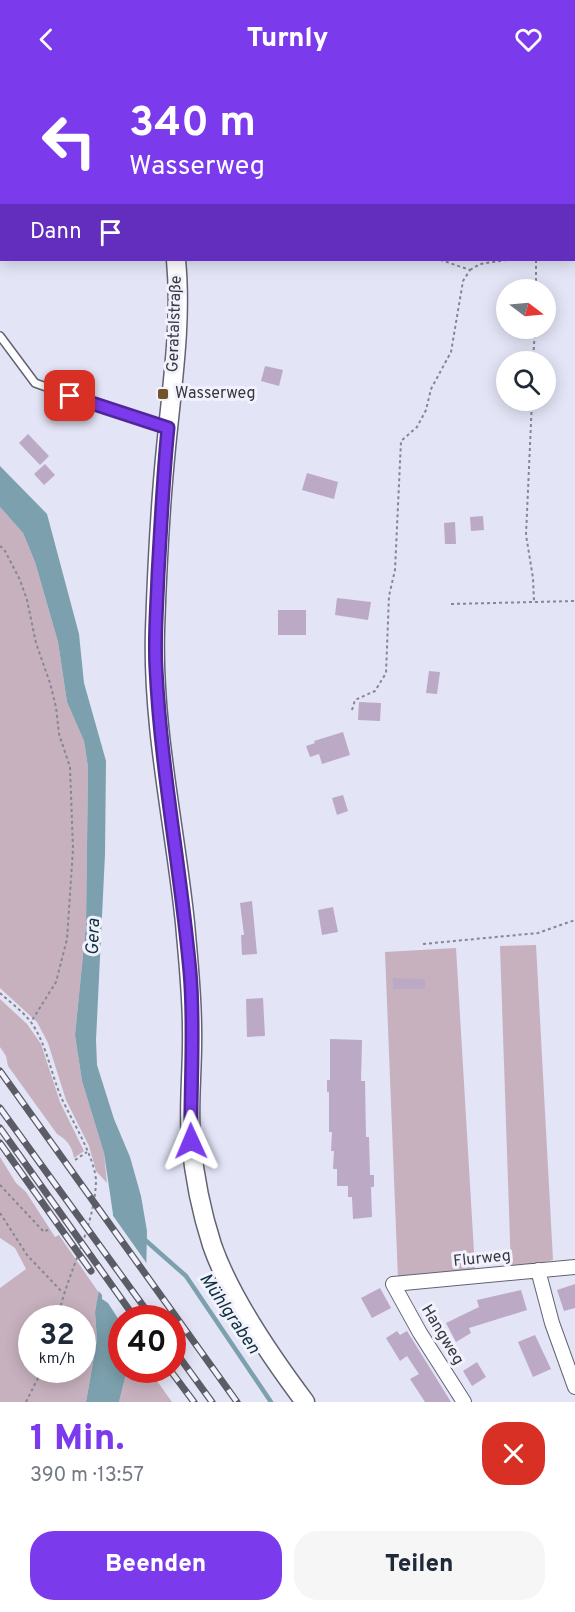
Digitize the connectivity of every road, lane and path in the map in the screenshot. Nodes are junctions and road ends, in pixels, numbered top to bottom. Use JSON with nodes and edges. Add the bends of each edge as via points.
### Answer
{"nodes":[{"id":1,"x":176,"y":261,"type":"edge"},
{"id":2,"x":444,"y":261,"type":"edge"},
{"id":3,"x":500,"y":261,"type":"edge"},
{"id":4,"x":536,"y":261,"type":"edge"},
{"id":5,"x":470,"y":270,"type":"junction"},
{"id":6,"x":536,"y":279,"type":"edge"},
{"id":7,"x":0,"y":336,"type":"edge"},
{"id":8,"x":532,"y":411,"type":"edge"},
{"id":9,"x":168,"y":428,"type":"junction"},
{"id":10,"x":0,"y":546,"type":"edge"},
{"id":11,"x":575,"y":601,"type":"edge"},
{"id":12,"x":534,"y":602,"type":"junction"},
{"id":13,"x":451,"y":604,"type":"dead end"},
{"id":14,"x":352,"y":710,"type":"dead end"},
{"id":15,"x":575,"y":920,"type":"edge"},
{"id":16,"x":423,"y":944,"type":"dead end"},
{"id":17,"x":0,"y":993,"type":"edge"},
{"id":18,"x":31,"y":1022,"type":"junction"},
{"id":19,"x":87,"y":1152,"type":"junction"},
{"id":20,"x":75,"y":1160,"type":"dead end"},
{"id":21,"x":0,"y":1185,"type":"edge"},
{"id":22,"x":0,"y":1213,"type":"edge"},
{"id":23,"x":50,"y":1229,"type":"dead end"},
{"id":24,"x":575,"y":1267,"type":"edge"},
{"id":25,"x":538,"y":1270,"type":"junction"},
{"id":26,"x":393,"y":1284,"type":"joint"},
{"id":27,"x":63,"y":1293,"type":"junction"},
{"id":28,"x":61,"y":1305,"type":"edge"},
{"id":29,"x":36,"y":1383,"type":"edge"},
{"id":30,"x":575,"y":1387,"type":"edge"},
{"id":31,"x":26,"y":1402,"type":"edge"},
{"id":32,"x":305,"y":1402,"type":"edge"},
{"id":33,"x":464,"y":1402,"type":"edge"}],
"edges":[{"from":1,"to":9,"type":"street","name":"Geratalstraße","via":[[177,338]]},
{"from":2,"to":5,"type":"path"},
{"from":3,"to":5,"type":"path"},
{"from":4,"to":6,"type":"path"},
{"from":5,"to":14,"type":"path","via":[[463,281],[451,352],[431,389],[417,428],[401,441],[386,673],[375,691],[356,700]]},
{"from":7,"to":9,"type":"lane","via":[[35,383]]},
{"from":8,"to":12,"type":"path","via":[[526,536]]},
{"from":9,"to":32,"type":"street","name":"Geratalstraße","via":[[162,486],[156,670],[166,790],[190,974],[191,1141],[204,1218],[216,1255],[260,1335]]},
{"from":10,"to":18,"type":"path","via":[[20,579],[27,600],[70,767],[73,849],[68,939],[56,982]]},
{"from":11,"to":12,"type":"path"},
{"from":12,"to":13,"type":"path"},
{"from":15,"to":16,"type":"path","via":[[538,933]]},
{"from":17,"to":18,"type":"path"},
{"from":18,"to":19,"type":"path","via":[[44,1044],[61,1096]]},
{"from":19,"to":20,"type":"path"},
{"from":19,"to":27,"type":"path","via":[[96,1179],[91,1220]]},
{"from":21,"to":23,"type":"path","via":[[44,1232]]},
{"from":22,"to":27,"type":"path","via":[[27,1255]]},
{"from":24,"to":25,"type":"street","name":"Flurweg"},
{"from":25,"to":26,"type":"street","name":"Flurweg"},
{"from":25,"to":30,"type":"street"},
{"from":26,"to":33,"type":"street","name":"Hangweg"},
{"from":27,"to":28,"type":"path"},
{"from":29,"to":31,"type":"path"}]}
